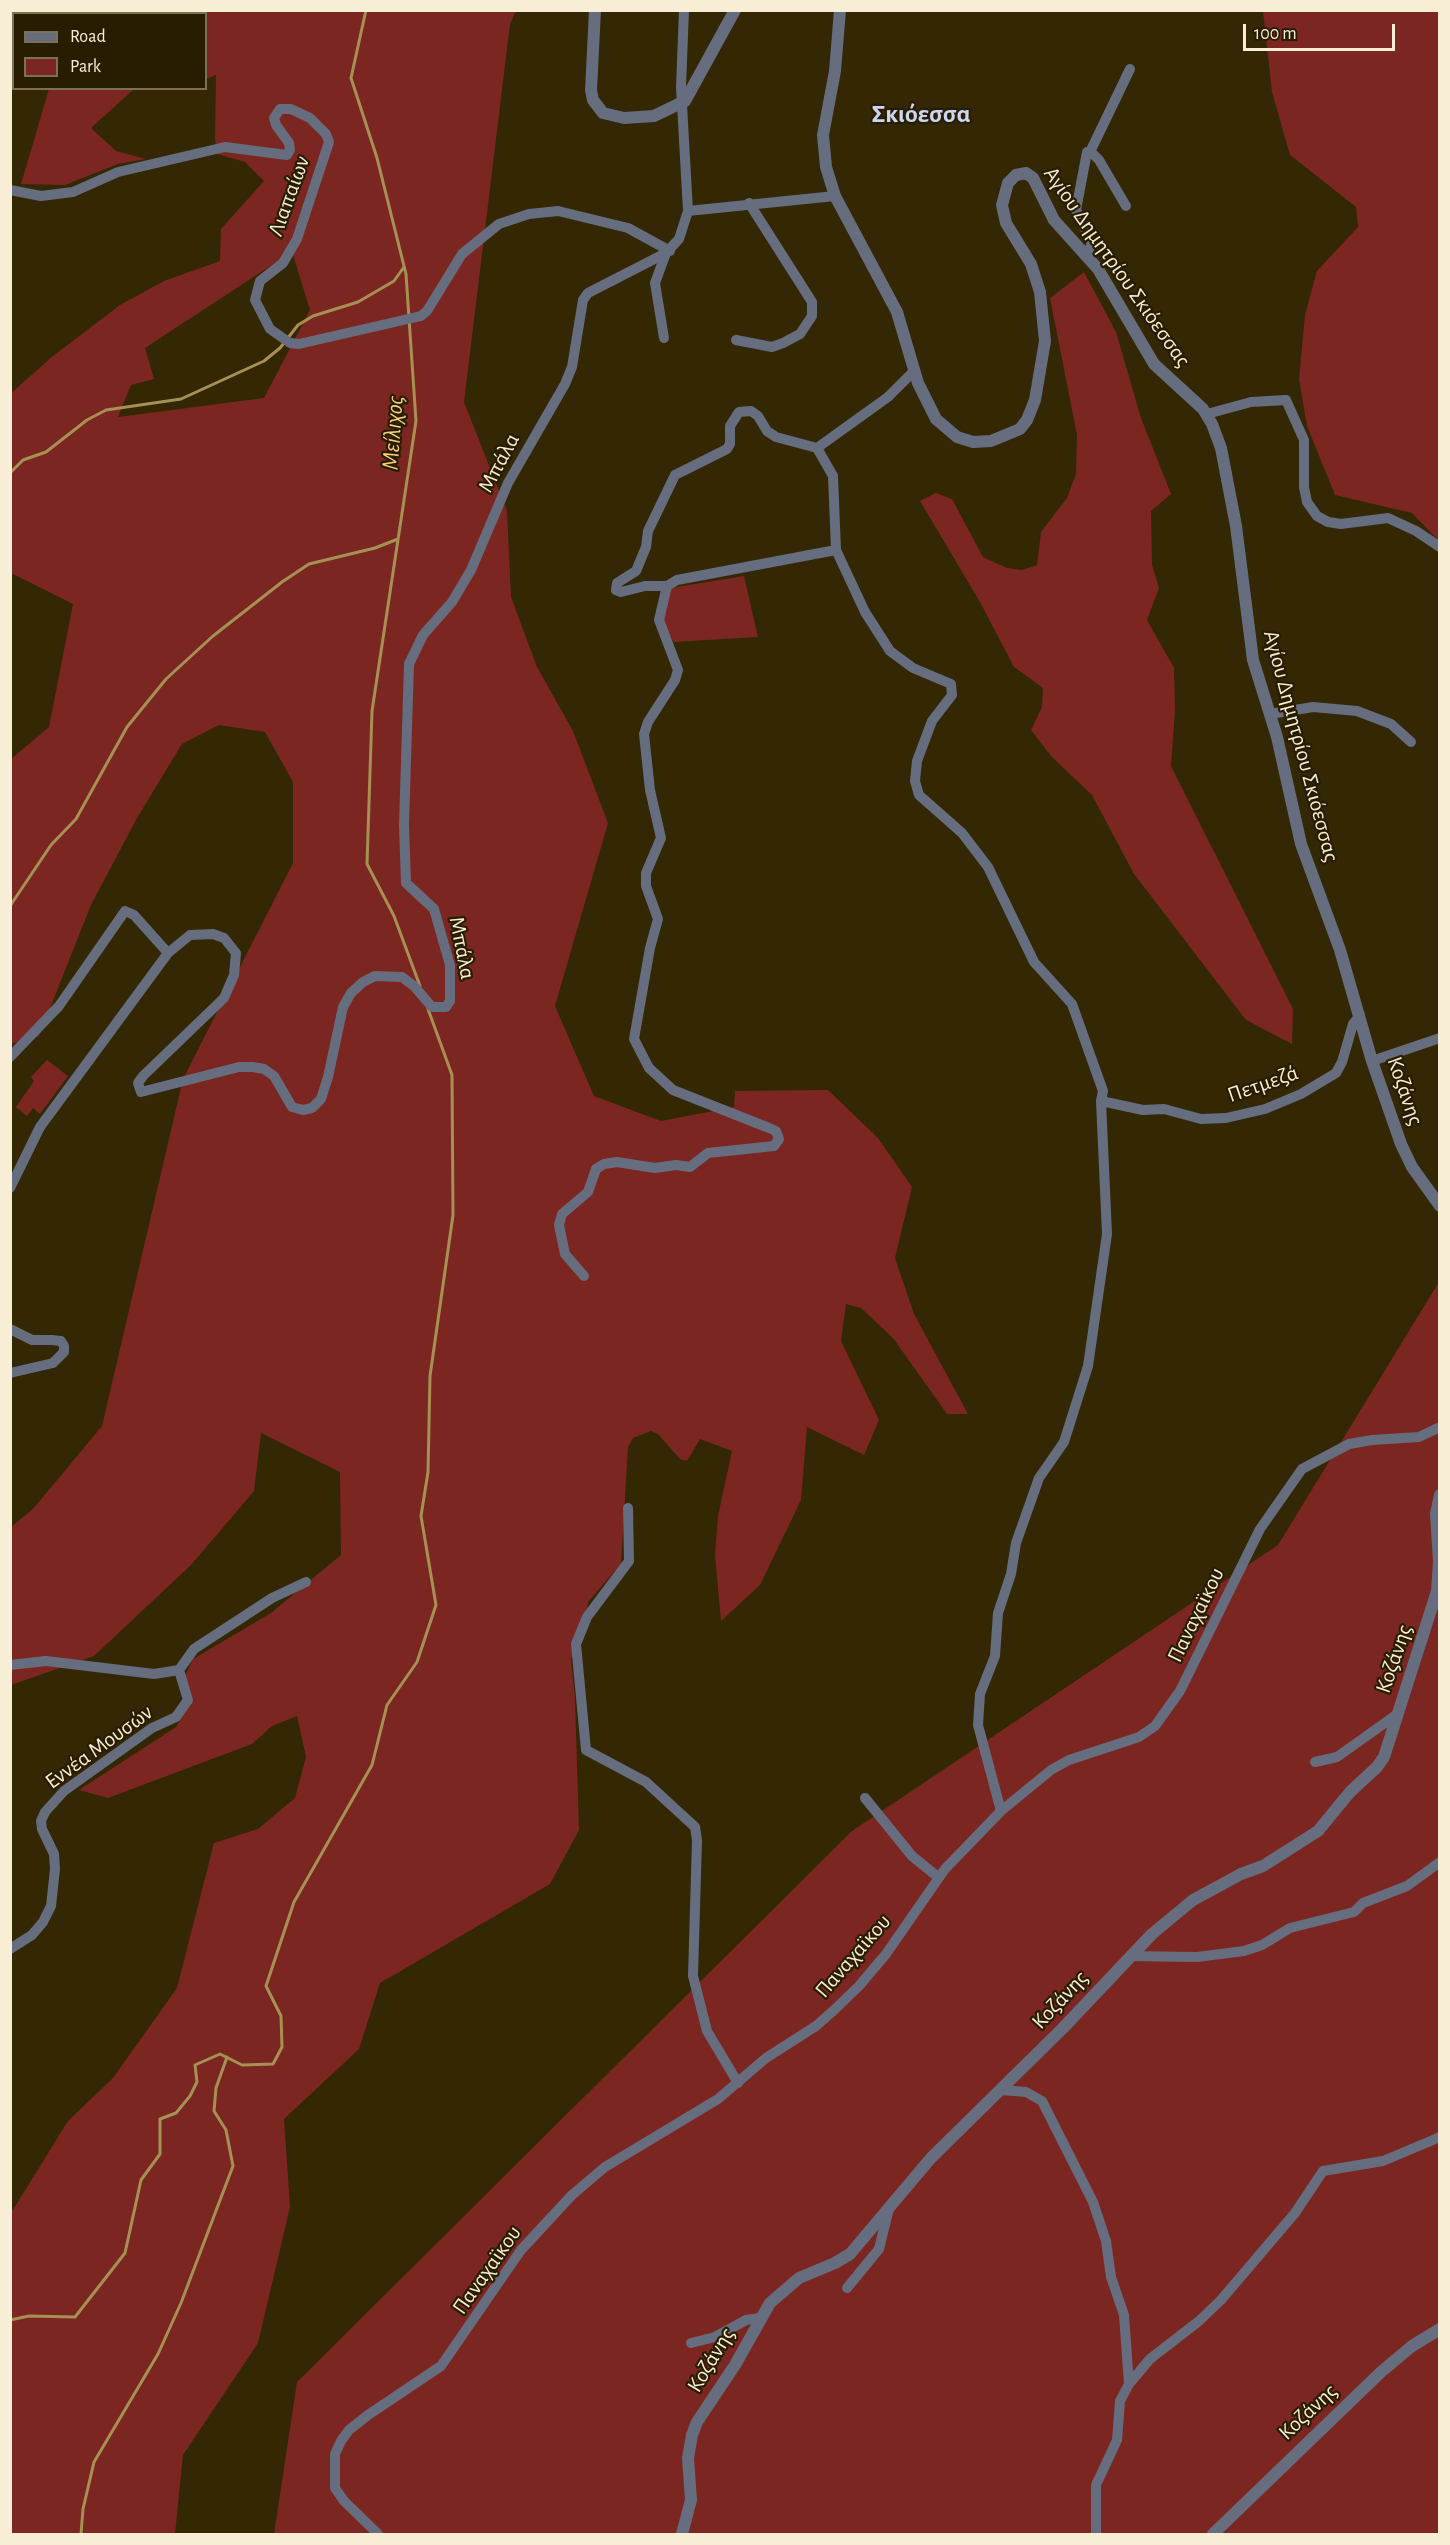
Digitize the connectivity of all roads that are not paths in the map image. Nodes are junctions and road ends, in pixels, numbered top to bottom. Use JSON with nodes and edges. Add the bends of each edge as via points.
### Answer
{"nodes":[{"id":1,"x":595,"y":10,"type":"edge"},
{"id":2,"x":684,"y":10,"type":"edge"},
{"id":3,"x":735,"y":10,"type":"edge"},
{"id":4,"x":840,"y":10,"type":"edge"},
{"id":5,"x":1130,"y":69,"type":"dead end"},
{"id":6,"x":682,"y":104,"type":"junction"},
{"id":7,"x":1090,"y":152,"type":"junction"},
{"id":8,"x":10,"y":189,"type":"edge"},
{"id":9,"x":835,"y":196,"type":"junction"},
{"id":10,"x":749,"y":204,"type":"junction"},
{"id":11,"x":1126,"y":206,"type":"dead end"},
{"id":12,"x":688,"y":211,"type":"junction"},
{"id":13,"x":668,"y":252,"type":"junction"},
{"id":14,"x":1087,"y":254,"type":"junction"},
{"id":15,"x":664,"y":338,"type":"dead end"},
{"id":16,"x":736,"y":340,"type":"dead end"},
{"id":17,"x":914,"y":371,"type":"junction"},
{"id":18,"x":1207,"y":414,"type":"junction"},
{"id":19,"x":817,"y":448,"type":"junction"},
{"id":20,"x":1440,"y":547,"type":"edge"},
{"id":21,"x":836,"y":550,"type":"junction"},
{"id":22,"x":667,"y":586,"type":"junction"},
{"id":23,"x":1270,"y":714,"type":"junction"},
{"id":24,"x":1411,"y":741,"type":"dead end"},
{"id":25,"x":168,"y":953,"type":"junction"},
{"id":26,"x":1360,"y":1015,"type":"junction"},
{"id":27,"x":1440,"y":1038,"type":"edge"},
{"id":28,"x":10,"y":1057,"type":"edge"},
{"id":29,"x":1372,"y":1061,"type":"junction"},
{"id":30,"x":1101,"y":1101,"type":"junction"},
{"id":31,"x":10,"y":1188,"type":"edge"},
{"id":32,"x":1440,"y":1206,"type":"edge"},
{"id":33,"x":584,"y":1276,"type":"dead end"},
{"id":34,"x":10,"y":1329,"type":"edge"},
{"id":35,"x":10,"y":1373,"type":"edge"},
{"id":36,"x":1440,"y":1427,"type":"edge"},
{"id":37,"x":1440,"y":1495,"type":"edge"},
{"id":38,"x":628,"y":1508,"type":"dead end"},
{"id":39,"x":306,"y":1582,"type":"dead end"},
{"id":40,"x":10,"y":1665,"type":"edge"},
{"id":41,"x":179,"y":1670,"type":"junction"},
{"id":42,"x":1396,"y":1715,"type":"junction"},
{"id":43,"x":1315,"y":1762,"type":"dead end"},
{"id":44,"x":866,"y":1798,"type":"dead end"},
{"id":45,"x":1001,"y":1811,"type":"junction"},
{"id":46,"x":1440,"y":1862,"type":"edge"},
{"id":47,"x":938,"y":1877,"type":"junction"},
{"id":48,"x":10,"y":1949,"type":"edge"},
{"id":49,"x":1130,"y":1956,"type":"junction"},
{"id":50,"x":738,"y":2083,"type":"junction"},
{"id":51,"x":1000,"y":2090,"type":"junction"},
{"id":52,"x":1440,"y":2138,"type":"edge"},
{"id":53,"x":890,"y":2208,"type":"junction"},
{"id":54,"x":847,"y":2288,"type":"dead end"},
{"id":55,"x":760,"y":2318,"type":"junction"},
{"id":56,"x":1440,"y":2329,"type":"edge"},
{"id":57,"x":691,"y":2343,"type":"dead end"},
{"id":58,"x":1129,"y":2384,"type":"junction"},
{"id":59,"x":378,"y":2535,"type":"edge"},
{"id":60,"x":682,"y":2535,"type":"edge"},
{"id":61,"x":1096,"y":2535,"type":"edge"},
{"id":62,"x":1213,"y":2535,"type":"edge"}],
"edges":[{"from":1,"to":6,"type":"street","via":[[591,90],[597,109],[610,117],[636,118],[654,116]]},
{"from":2,"to":6,"type":"street"},
{"from":3,"to":6,"type":"street"},
{"from":4,"to":9,"type":"street","name":"Αγίου Δημητρίου Σκιόεσσας","via":[[835,71],[823,135],[826,167]]},
{"from":5,"to":7,"type":"street"},
{"from":6,"to":12,"type":"street"},
{"from":7,"to":11,"type":"street","via":[[1099,160]]},
{"from":7,"to":14,"type":"street","via":[[1085,155],[1076,210],[1092,243]]},
{"from":8,"to":13,"type":"street","name":"Λιαπαίων","via":[[41,196],[73,192],[118,172],[225,147],[287,154],[289,143],[274,118],[280,109],[291,109],[310,118],[329,142],[297,239],[283,263],[260,281],[256,290],[255,300],[263,319],[285,340],[311,342],[414,318],[427,311],[462,254],[499,224],[529,213],[558,211],[628,228]]},
{"from":9,"to":10,"type":"street"},
{"from":9,"to":17,"type":"street","name":"Αγίου Δημητρίου Σκιόεσσας","via":[[897,312]]},
{"from":10,"to":12,"type":"street"},
{"from":10,"to":16,"type":"street","via":[[812,302],[812,316],[800,334],[783,344]]},
{"from":12,"to":13,"type":"street","via":[[679,239]]},
{"from":13,"to":15,"type":"street","via":[[655,283]]},
{"from":13,"to":25,"type":"street","name":"Μπάλα","via":[[588,293],[583,300],[574,358],[565,384],[508,483],[471,570],[452,602],[423,635],[410,664],[404,825],[406,883],[434,909],[450,965],[450,1001],[446,1007],[432,1007],[402,977],[375,976],[363,982],[343,1007],[321,1099],[312,1108],[292,1107],[274,1076],[252,1067],[141,1092],[138,1083],[143,1076],[224,998],[237,964],[232,945],[213,934],[190,935]]},
{"from":14,"to":17,"type":"street","name":"Αγίου Δημητρίου Σκιόεσσας","via":[[1048,211],[1032,178],[1026,173],[1012,178],[1003,197],[1004,217],[1035,274],[1045,341],[1035,400],[1020,429],[992,441],[973,442],[957,437],[936,419]]},
{"from":14,"to":18,"type":"street","name":"Αγίου Δημητρίου Σκιόεσσας","via":[[1154,364]]},
{"from":17,"to":19,"type":"street","via":[[888,397]]},
{"from":18,"to":20,"type":"street","via":[[1244,403],[1286,400],[1304,440],[1304,487],[1317,516],[1341,524],[1388,518]]},
{"from":18,"to":23,"type":"street","name":"Αγίου Δημητρίου Σκιόεσσας","via":[[1223,457],[1253,660]]},
{"from":19,"to":21,"type":"street","via":[[834,482]]},
{"from":19,"to":22,"type":"street","via":[[776,437],[751,411],[739,412],[733,419],[727,449],[675,476],[648,531],[636,571],[615,586],[621,592]]},
{"from":21,"to":22,"type":"street","via":[[677,580]]},
{"from":21,"to":30,"type":"street","via":[[865,612],[890,651],[914,668],[951,684],[951,695],[932,721],[921,750],[915,775],[918,795],[957,827],[981,856],[996,879],[1029,954],[1069,1000],[1100,1078],[1104,1094]]},
{"from":22,"to":33,"type":"street","via":[[659,620],[678,670],[644,734],[650,790],[661,838],[646,873],[646,886],[658,919],[634,1039],[649,1068],[673,1090],[776,1131],[779,1139],[774,1146],[708,1154],[690,1167],[655,1168],[617,1162],[596,1169],[588,1192],[562,1214],[559,1225],[565,1254]]},
{"from":23,"to":24,"type":"street","via":[[1313,706],[1357,711],[1391,724]]},
{"from":23,"to":26,"type":"street","name":"Αγίου Δημητρίου Σκιόεσσας","via":[[1301,844]]},
{"from":25,"to":28,"type":"street","via":[[134,915],[125,911],[59,1006]]},
{"from":25,"to":31,"type":"street","name":"Μπάλα","via":[[40,1127]]},
{"from":26,"to":29,"type":"street","name":"Κοζάνης"},
{"from":26,"to":30,"type":"street","name":"Πετμεζά","via":[[1353,1024],[1336,1073],[1265,1109],[1201,1119],[1164,1109],[1143,1110]]},
{"from":27,"to":29,"type":"street"},
{"from":29,"to":32,"type":"street","name":"Κοζάνης","via":[[1408,1159]]},
{"from":30,"to":45,"type":"street","via":[[1107,1234],[1088,1366],[1064,1442],[1039,1478],[1016,1543],[998,1613],[995,1656],[980,1694],[978,1725]]},
{"from":34,"to":35,"type":"street","via":[[32,1340],[61,1341],[64,1346],[64,1352],[53,1363]]},
{"from":36,"to":45,"type":"street","name":"Παναχαϊκου","via":[[1419,1437],[1349,1444],[1302,1469],[1260,1529],[1180,1691],[1161,1720],[1138,1737],[1055,1767]]},
{"from":37,"to":42,"type":"street","name":"Κοζάνης","via":[[1436,1514],[1437,1591]]},
{"from":38,"to":50,"type":"street","via":[[629,1561],[587,1617],[576,1644],[586,1750],[646,1782],[695,1827],[698,1840],[693,1976],[707,2031]]},
{"from":39,"to":41,"type":"street","via":[[272,1598],[194,1649]]},
{"from":40,"to":41,"type":"street","name":"Εννέα Μουσών","via":[[46,1661],[154,1674]]},
{"from":41,"to":48,"type":"street","name":"Εννέα Μουσών","via":[[188,1700],[176,1717],[152,1728],[64,1791],[45,1812],[42,1829],[54,1854],[56,1869],[51,1906],[32,1935]]},
{"from":42,"to":43,"type":"street","via":[[1337,1757]]},
{"from":42,"to":49,"type":"street","name":"Κοζάνης","via":[[1380,1762],[1318,1831],[1263,1866],[1193,1900]]},
{"from":44,"to":47,"type":"street","via":[[912,1856]]},
{"from":45,"to":47,"type":"street","name":"Παναχαϊκου"},
{"from":46,"to":49,"type":"street","via":[[1407,1886],[1363,1903],[1354,1912],[1290,1928],[1244,1951],[1197,1957]]},
{"from":47,"to":50,"type":"street","name":"Παναχαϊκου","via":[[886,1954],[859,1986],[816,2026],[773,2052]]},
{"from":49,"to":51,"type":"street","name":"Κοζάνης"},
{"from":50,"to":59,"type":"street","name":"Παναχαϊκου","via":[[663,2134],[605,2167],[572,2195],[521,2250],[441,2366],[349,2430],[335,2454],[335,2488]]},
{"from":51,"to":53,"type":"street","name":"Κοζάνης","via":[[931,2158]]},
{"from":51,"to":58,"type":"street","via":[[1026,2092],[1042,2101],[1093,2202],[1124,2315]]},
{"from":52,"to":58,"type":"street","via":[[1383,2161],[1323,2171],[1295,2213],[1221,2300],[1149,2359]]},
{"from":53,"to":54,"type":"street","via":[[879,2249]]},
{"from":53,"to":55,"type":"street","name":"Κοζάνης","via":[[844,2259],[789,2285]]},
{"from":55,"to":57,"type":"street"},
{"from":55,"to":60,"type":"street","name":"Κοζάνης","via":[[692,2435],[688,2458],[691,2500]]},
{"from":56,"to":62,"type":"street","name":"Κοζάνης","via":[[1381,2372]]},
{"from":58,"to":61,"type":"street","via":[[1119,2406],[1117,2440],[1096,2484]]}]}
